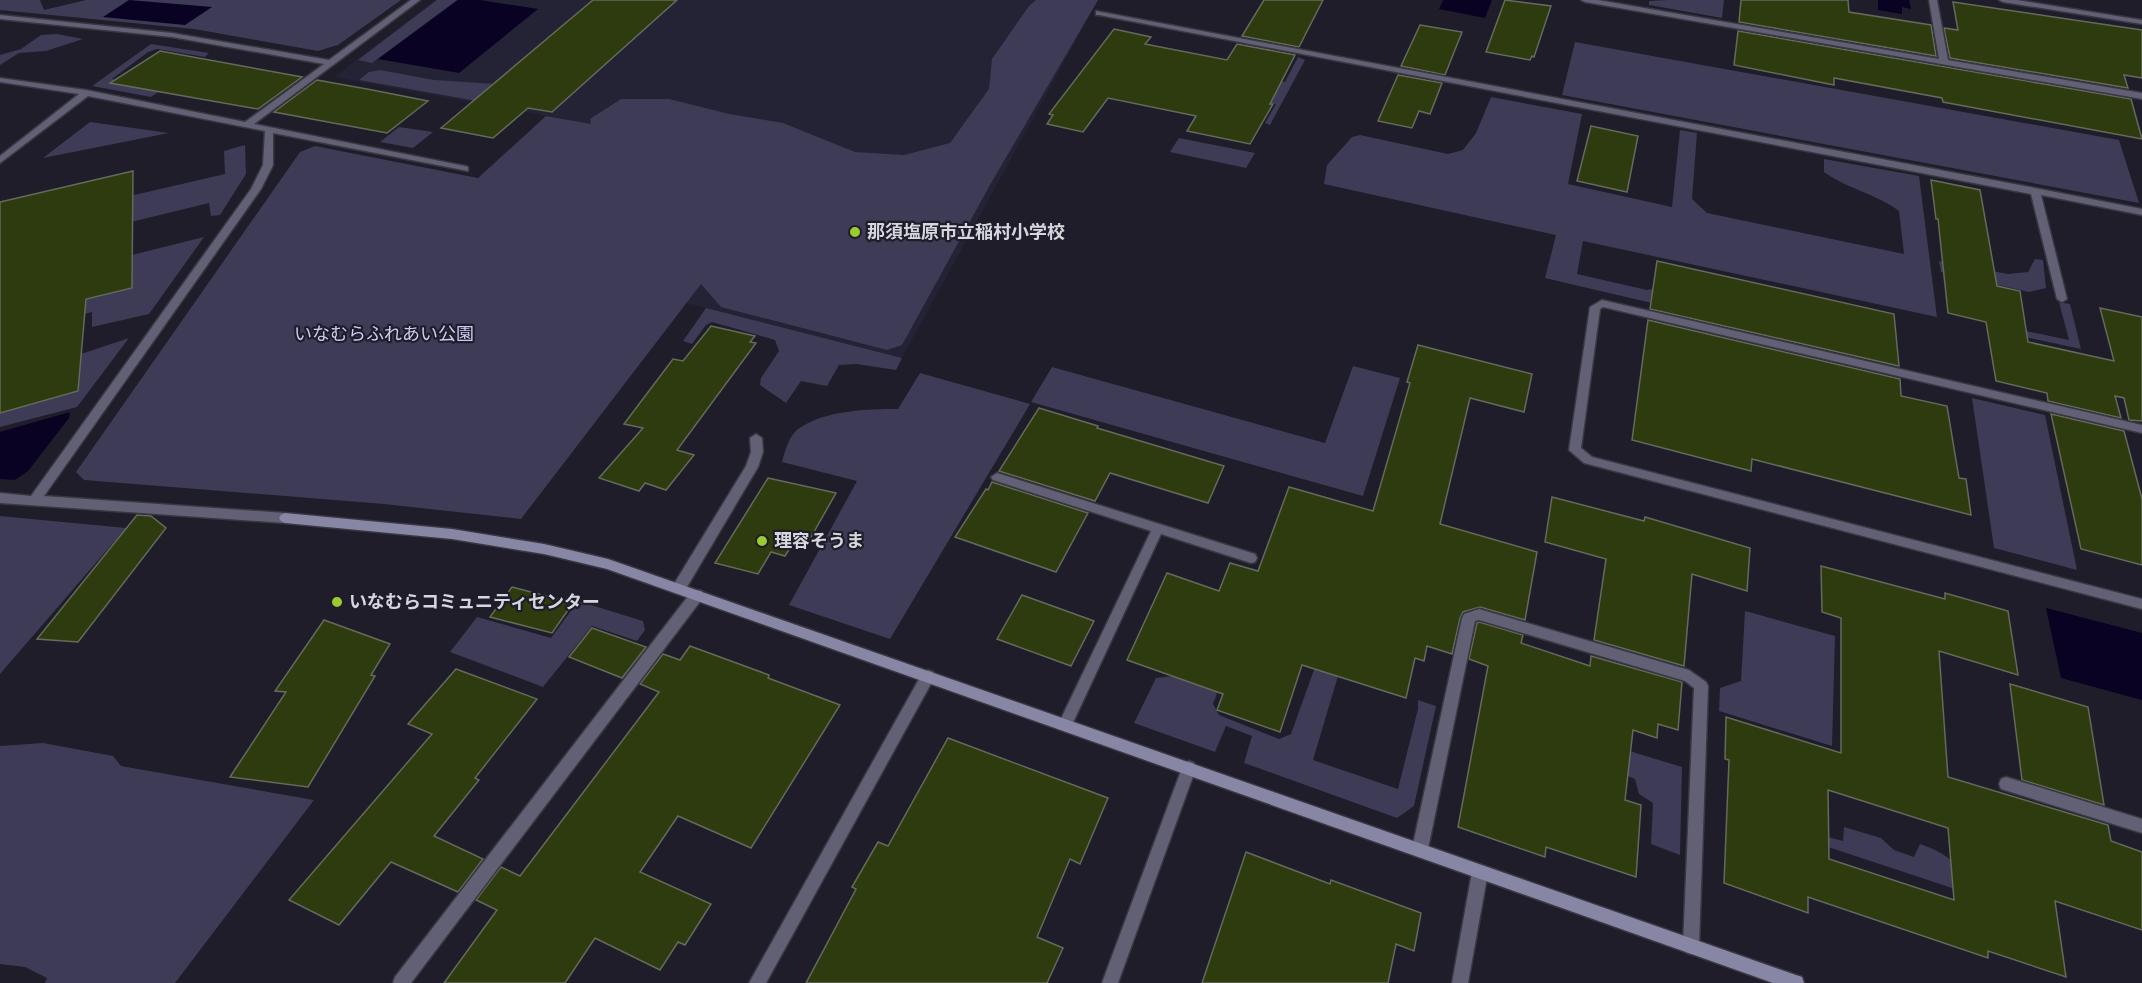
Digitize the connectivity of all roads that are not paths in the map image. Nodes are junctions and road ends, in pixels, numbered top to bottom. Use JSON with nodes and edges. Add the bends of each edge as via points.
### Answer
{"nodes":[{"id":1,"x":416,"y":0,"type":"edge"},
{"id":2,"x":1585,"y":0,"type":"edge"},
{"id":3,"x":1933,"y":0,"type":"edge"},
{"id":4,"x":2003,"y":0,"type":"edge"},
{"id":5,"x":1098,"y":13,"type":"dead end"},
{"id":6,"x":0,"y":17,"type":"edge"},
{"id":7,"x":2142,"y":22,"type":"edge"},
{"id":8,"x":1944,"y":62,"type":"junction"},
{"id":9,"x":331,"y":63,"type":"junction"},
{"id":10,"x":0,"y":80,"type":"edge"},
{"id":11,"x":86,"y":93,"type":"junction"},
{"id":12,"x":2142,"y":96,"type":"edge"},
{"id":13,"x":248,"y":125,"type":"junction"},
{"id":14,"x":269,"y":129,"type":"junction"},
{"id":15,"x":0,"y":160,"type":"edge"},
{"id":16,"x":465,"y":169,"type":"dead end"},
{"id":17,"x":2035,"y":191,"type":"junction"},
{"id":18,"x":2142,"y":212,"type":"edge"},
{"id":19,"x":2062,"y":298,"type":"dead end"},
{"id":20,"x":2142,"y":429,"type":"edge"},
{"id":21,"x":756,"y":438,"type":"dead end"},
{"id":22,"x":997,"y":477,"type":"dead end"},
{"id":23,"x":0,"y":498,"type":"edge"},
{"id":24,"x":34,"y":501,"type":"junction"},
{"id":25,"x":285,"y":518,"type":"joint"},
{"id":26,"x":1158,"y":528,"type":"junction"},
{"id":27,"x":1251,"y":558,"type":"dead end"},
{"id":28,"x":679,"y":588,"type":"junction"},
{"id":29,"x":697,"y":595,"type":"junction"},
{"id":30,"x":2142,"y":604,"type":"edge"},
{"id":31,"x":928,"y":676,"type":"junction"},
{"id":32,"x":1065,"y":725,"type":"junction"},
{"id":33,"x":1190,"y":768,"type":"junction"},
{"id":34,"x":2006,"y":784,"type":"dead end"},
{"id":35,"x":2142,"y":826,"type":"edge"},
{"id":36,"x":1420,"y":849,"type":"junction"},
{"id":37,"x":1480,"y":872,"type":"junction"},
{"id":38,"x":1690,"y":946,"type":"junction"},
{"id":39,"x":401,"y":983,"type":"edge"},
{"id":40,"x":757,"y":983,"type":"edge"},
{"id":41,"x":1110,"y":983,"type":"edge"},
{"id":42,"x":1460,"y":983,"type":"edge"},
{"id":43,"x":1796,"y":983,"type":"edge"}],
"edges":[{"from":1,"to":9,"type":"street"},
{"from":2,"to":8,"type":"street"},
{"from":3,"to":8,"type":"street"},
{"from":4,"to":7,"type":"street"},
{"from":5,"to":17,"type":"street"},
{"from":6,"to":9,"type":"street","via":[[172,35]]},
{"from":8,"to":12,"type":"street"},
{"from":9,"to":13,"type":"street"},
{"from":10,"to":11,"type":"street"},
{"from":11,"to":13,"type":"street"},
{"from":11,"to":15,"type":"street"},
{"from":13,"to":14,"type":"street"},
{"from":14,"to":16,"type":"street"},
{"from":14,"to":24,"type":"street","via":[[268,165],[256,189]]},
{"from":17,"to":18,"type":"street"},
{"from":17,"to":19,"type":"street"},
{"from":20,"to":30,"type":"street","via":[[1602,303],[1595,307],[1575,450],[1588,460]]},
{"from":21,"to":28,"type":"street","via":[[752,467]]},
{"from":22,"to":26,"type":"street"},
{"from":23,"to":24,"type":"street"},
{"from":24,"to":25,"type":"street"},
{"from":25,"to":28,"type":"street","via":[[452,534],[544,549],[608,564]]},
{"from":26,"to":27,"type":"street"},
{"from":26,"to":32,"type":"street"},
{"from":28,"to":29,"type":"street"},
{"from":29,"to":31,"type":"street"},
{"from":29,"to":39,"type":"street"},
{"from":31,"to":32,"type":"street"},
{"from":31,"to":40,"type":"street"},
{"from":32,"to":33,"type":"street"},
{"from":33,"to":36,"type":"street"},
{"from":33,"to":41,"type":"street"},
{"from":34,"to":35,"type":"street"},
{"from":36,"to":37,"type":"street"},
{"from":36,"to":38,"type":"street","via":[[1469,618],[1479,614],[1689,676],[1701,686]]},
{"from":37,"to":38,"type":"street"},
{"from":37,"to":42,"type":"street"},
{"from":38,"to":43,"type":"street"}]}
